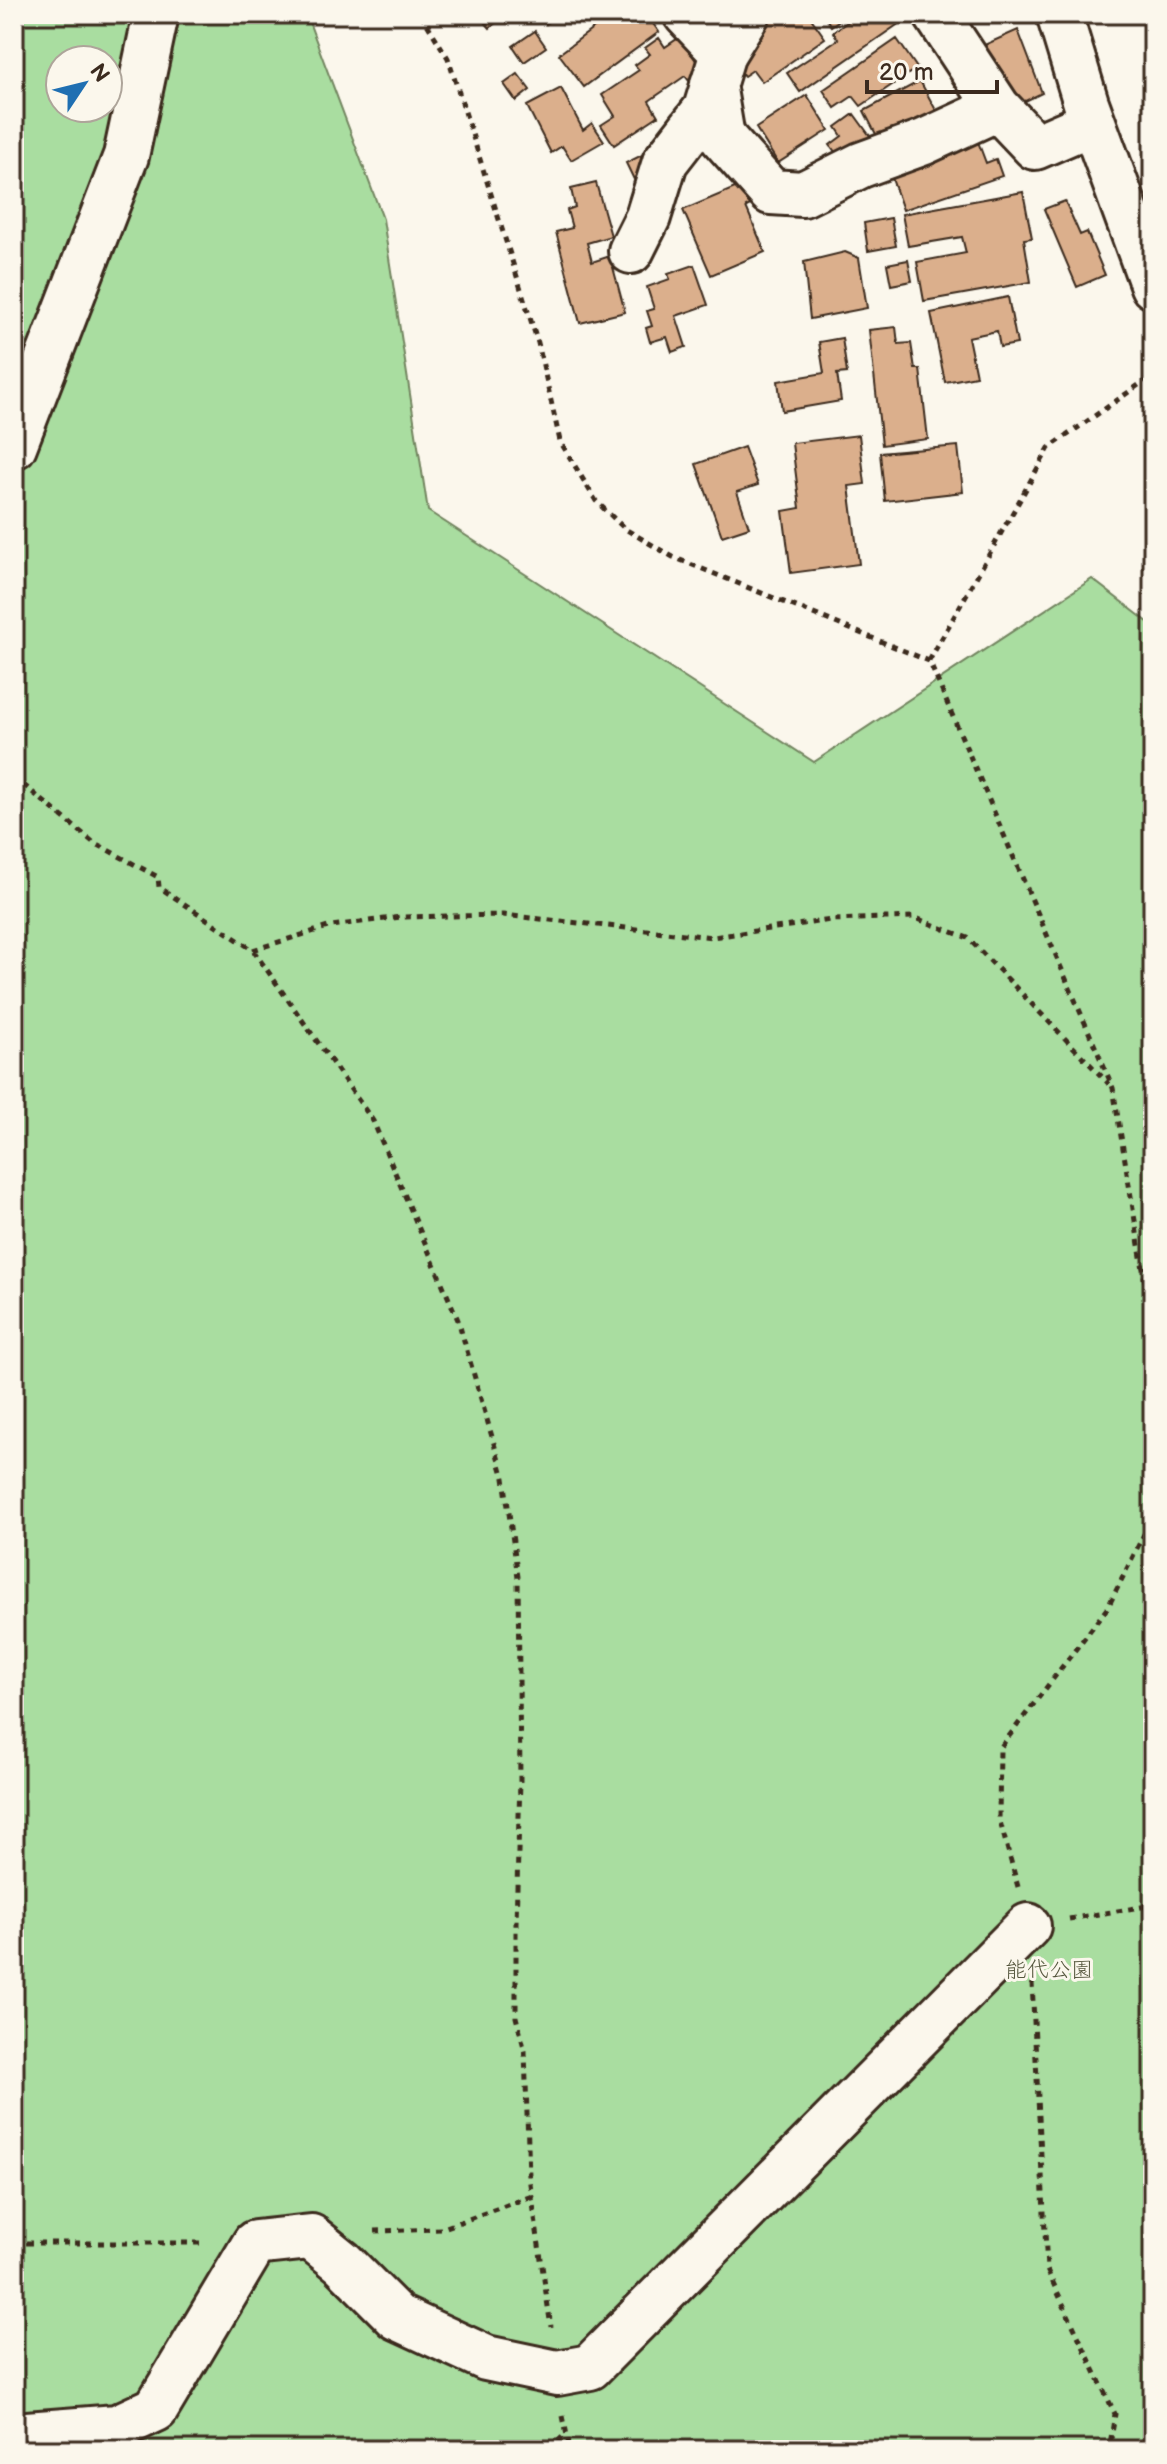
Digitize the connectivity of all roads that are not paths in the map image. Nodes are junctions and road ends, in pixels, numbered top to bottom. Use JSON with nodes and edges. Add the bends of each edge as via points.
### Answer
{"nodes":[{"id":1,"x":156,"y":14,"type":"edge"},
{"id":2,"x":686,"y":14,"type":"edge"},
{"id":3,"x":747,"y":14,"type":"edge"},
{"id":4,"x":936,"y":14,"type":"edge"},
{"id":5,"x":1059,"y":14,"type":"edge"},
{"id":6,"x":718,"y":69,"type":"junction"},
{"id":7,"x":998,"y":108,"type":"junction"},
{"id":8,"x":1093,"y":122,"type":"junction"},
{"id":9,"x":631,"y":251,"type":"dead end"},
{"id":10,"x":1153,"y":286,"type":"edge"},
{"id":11,"x":14,"y":446,"type":"edge"},
{"id":12,"x":1028,"y":1926,"type":"road end"},
{"id":13,"x":14,"y":2435,"type":"edge"}],
"edges":[{"from":1,"to":11,"type":"street","via":[[126,156]]},
{"from":2,"to":6,"type":"street"},
{"from":3,"to":6,"type":"street"},
{"from":4,"to":7,"type":"street"},
{"from":5,"to":8,"type":"street"},
{"from":6,"to":7,"type":"street","via":[[722,137],[771,192],[803,194]]},
{"from":6,"to":9,"type":"street","via":[[706,109],[665,162]]},
{"from":7,"to":8,"type":"street","via":[[1035,147]]},
{"from":8,"to":10,"type":"street"},
{"from":12,"to":13,"type":"street","via":[[590,2367],[557,2373],[486,2358],[397,2317],[311,2237],[255,2243],[156,2409],[117,2427]]}]}
